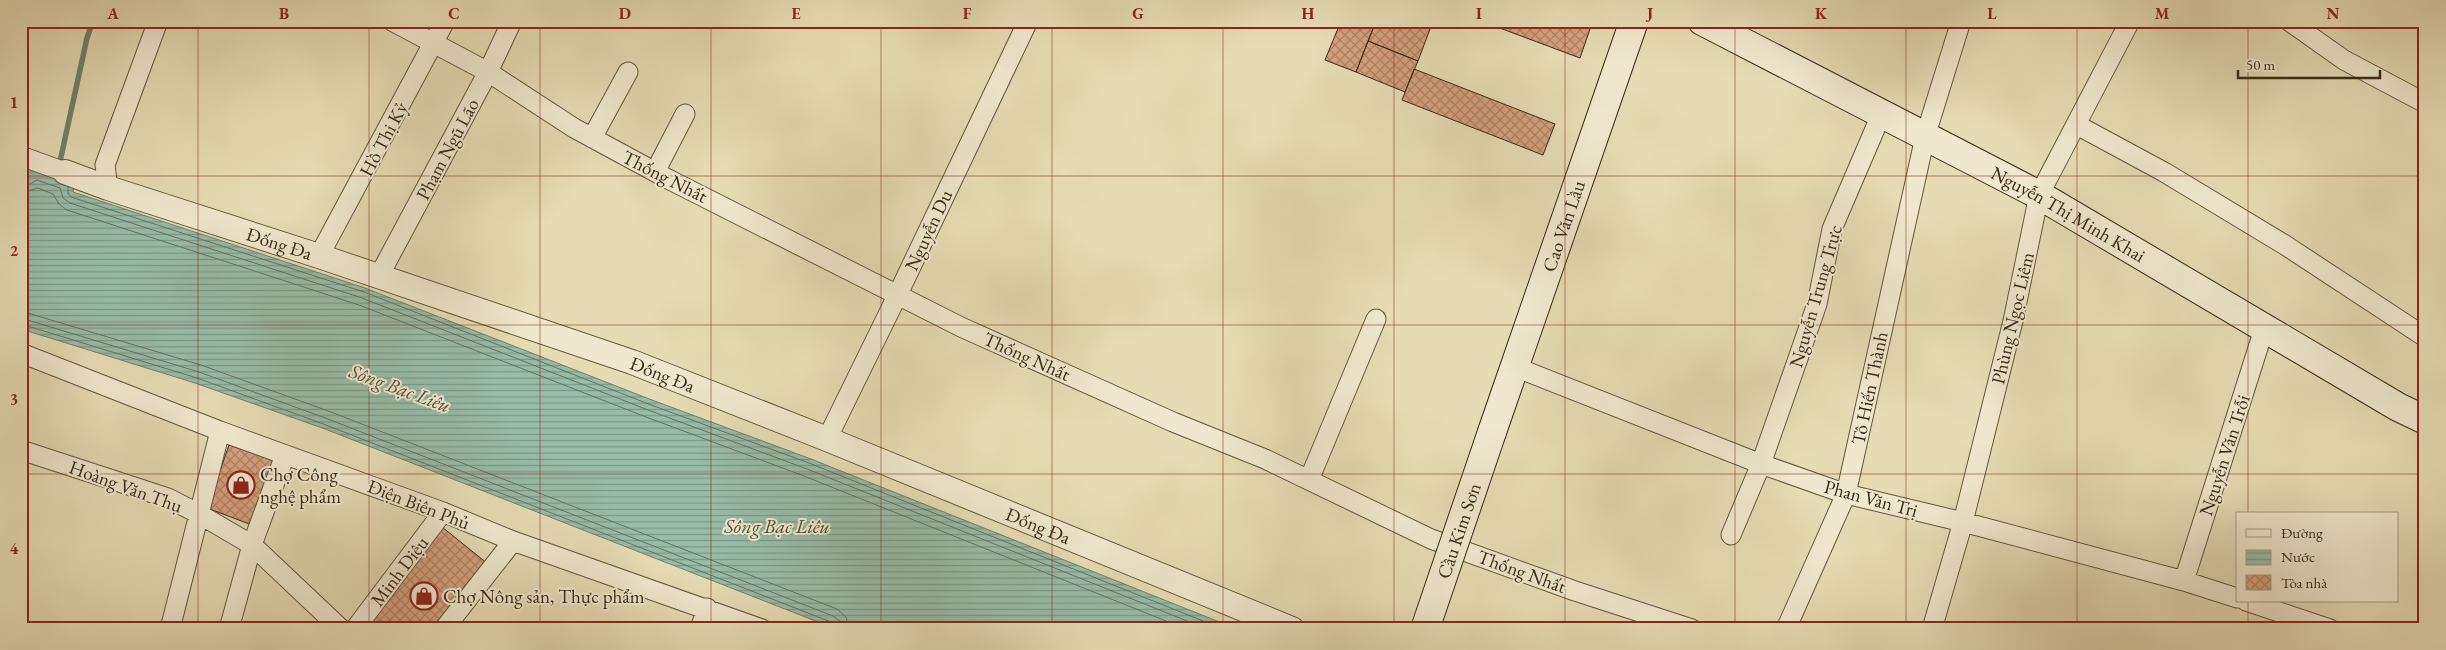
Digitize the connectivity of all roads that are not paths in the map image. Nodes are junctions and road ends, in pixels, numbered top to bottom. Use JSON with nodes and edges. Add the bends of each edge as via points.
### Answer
{"nodes":[{"id":1,"x":158,"y":21,"type":"edge"},
{"id":2,"x":392,"y":21,"type":"edge"},
{"id":3,"x":445,"y":21,"type":"edge"},
{"id":4,"x":512,"y":21,"type":"edge"},
{"id":5,"x":1028,"y":21,"type":"edge"},
{"id":6,"x":1634,"y":21,"type":"edge"},
{"id":7,"x":1702,"y":21,"type":"edge"},
{"id":8,"x":1960,"y":21,"type":"edge"},
{"id":9,"x":2130,"y":21,"type":"edge"},
{"id":10,"x":2289,"y":21,"type":"edge"},
{"id":11,"x":434,"y":45,"type":"junction"},
{"id":12,"x":488,"y":72,"type":"junction"},
{"id":13,"x":628,"y":72,"type":"dead end"},
{"id":14,"x":2425,"y":103,"type":"edge"},
{"id":15,"x":685,"y":114,"type":"dead end"},
{"id":16,"x":1881,"y":115,"type":"junction"},
{"id":17,"x":2077,"y":125,"type":"junction"},
{"id":18,"x":592,"y":138,"type":"junction"},
{"id":19,"x":1925,"y":138,"type":"junction"},
{"id":20,"x":21,"y":156,"type":"edge"},
{"id":21,"x":58,"y":170,"type":"joint"},
{"id":22,"x":655,"y":172,"type":"junction"},
{"id":23,"x":108,"y":188,"type":"junction"},
{"id":24,"x":2039,"y":195,"type":"junction"},
{"id":25,"x":319,"y":256,"type":"junction"},
{"id":26,"x":379,"y":276,"type":"junction"},
{"id":27,"x":898,"y":294,"type":"junction"},
{"id":28,"x":1376,"y":319,"type":"dead end"},
{"id":29,"x":2264,"y":328,"type":"junction"},
{"id":30,"x":2425,"y":337,"type":"edge"},
{"id":31,"x":21,"y":353,"type":"edge"},
{"id":32,"x":1515,"y":367,"type":"junction"},
{"id":33,"x":2425,"y":420,"type":"edge"},
{"id":34,"x":220,"y":431,"type":"junction"},
{"id":35,"x":1492,"y":432,"type":"joint"},
{"id":36,"x":827,"y":438,"type":"junction"},
{"id":37,"x":21,"y":450,"type":"edge"},
{"id":38,"x":285,"y":455,"type":"junction"},
{"id":39,"x":1761,"y":464,"type":"junction"},
{"id":40,"x":1309,"y":480,"type":"junction"},
{"id":41,"x":1846,"y":494,"type":"junction"},
{"id":42,"x":443,"y":512,"type":"junction"},
{"id":43,"x":199,"y":514,"type":"junction"},
{"id":44,"x":1963,"y":522,"type":"junction"},
{"id":45,"x":1731,"y":535,"type":"dead end"},
{"id":46,"x":513,"y":541,"type":"junction"},
{"id":47,"x":252,"y":545,"type":"junction"},
{"id":48,"x":2184,"y":581,"type":"junction"},
{"id":49,"x":2236,"y":598,"type":"edge"},
{"id":50,"x":2249,"y":602,"type":"edge"},
{"id":51,"x":707,"y":608,"type":"junction"},
{"id":52,"x":170,"y":629,"type":"edge"},
{"id":53,"x":229,"y":629,"type":"edge"},
{"id":54,"x":341,"y":629,"type":"edge"},
{"id":55,"x":355,"y":629,"type":"edge"},
{"id":56,"x":444,"y":629,"type":"edge"},
{"id":57,"x":700,"y":629,"type":"edge"},
{"id":58,"x":762,"y":629,"type":"edge"},
{"id":59,"x":1292,"y":629,"type":"edge"},
{"id":60,"x":1425,"y":629,"type":"edge"},
{"id":61,"x":1692,"y":629,"type":"edge"},
{"id":62,"x":1786,"y":629,"type":"edge"},
{"id":63,"x":1932,"y":629,"type":"edge"},
{"id":64,"x":2330,"y":629,"type":"edge"}],
"edges":[{"from":1,"to":23,"type":"street","via":[[105,165]]},
{"from":2,"to":11,"type":"street","name":"Thống Nhất"},
{"from":3,"to":11,"type":"street","name":"Hồ Thị Kỷ"},
{"from":4,"to":12,"type":"street","name":"Phạm Ngũ Lão"},
{"from":5,"to":27,"type":"street","name":"Nguyễn Du"},
{"from":6,"to":32,"type":"main road","name":"Cao Văn Lầu"},
{"from":7,"to":16,"type":"main road","name":"Nguyễn Thị Minh Khai"},
{"from":8,"to":19,"type":"street","name":"Tô Hiến Thành"},
{"from":9,"to":17,"type":"street","name":"Phùng Ngọc Liêm"},
{"from":10,"to":14,"type":"street","via":[[2344,60]]},
{"from":11,"to":12,"type":"street","name":"Thống Nhất"},
{"from":11,"to":25,"type":"street","name":"Hồ Thị Kỷ"},
{"from":12,"to":18,"type":"street","name":"Thống Nhất"},
{"from":12,"to":26,"type":"street","name":"Phạm Ngũ Lão"},
{"from":13,"to":18,"type":"street"},
{"from":15,"to":22,"type":"street"},
{"from":16,"to":19,"type":"main road","name":"Nguyễn Thị Minh Khai"},
{"from":16,"to":39,"type":"street","name":"Nguyễn Trung Trực","via":[[1832,229],[1817,304]]},
{"from":17,"to":24,"type":"street","name":"Phùng Ngọc Liêm"},
{"from":17,"to":30,"type":"street","via":[[2164,172],[2285,245]]},
{"from":18,"to":22,"type":"street","name":"Thống Nhất"},
{"from":19,"to":24,"type":"main road","name":"Nguyễn Thị Minh Khai"},
{"from":19,"to":41,"type":"street","name":"Tô Hiến Thành"},
{"from":20,"to":21,"type":"street","name":"Đống Đa"},
{"from":21,"to":23,"type":"street","name":"Đống Đa"},
{"from":22,"to":27,"type":"street","name":"Thống Nhất"},
{"from":23,"to":25,"type":"street","name":"Đống Đa"},
{"from":24,"to":29,"type":"main road","name":"Nguyễn Thị Minh Khai"},
{"from":24,"to":44,"type":"street","name":"Phùng Ngọc Liêm","via":[[2013,320]]},
{"from":25,"to":26,"type":"street","name":"Đống Đa"},
{"from":26,"to":36,"type":"street","name":"Đống Đa","via":[[632,362]]},
{"from":27,"to":36,"type":"street","name":"Nguyễn Du"},
{"from":27,"to":40,"type":"street","name":"Thống Nhất","via":[[961,327]]},
{"from":28,"to":40,"type":"street"},
{"from":29,"to":33,"type":"main road","name":"Nguyễn Thị Minh Khai"},
{"from":29,"to":48,"type":"street","name":"Nguyễn Văn Trỗi"},
{"from":31,"to":34,"type":"street","name":"Điện Biên Phủ"},
{"from":32,"to":35,"type":"main road","name":"Cao Văn Lầu"},
{"from":32,"to":39,"type":"street","name":"Phan Văn Trị"},
{"from":34,"to":38,"type":"street","name":"Điện Biên Phủ"},
{"from":34,"to":43,"type":"street"},
{"from":35,"to":60,"type":"main road","name":"Cầu Kim Sơn","bridge":true},
{"from":36,"to":59,"type":"street","name":"Đống Đa"},
{"from":37,"to":43,"type":"street","name":"Hoàng Văn Thụ","via":[[168,498]]},
{"from":38,"to":42,"type":"street","name":"Điện Biên Phủ"},
{"from":38,"to":47,"type":"street"},
{"from":39,"to":41,"type":"street","name":"Phan Văn Trị"},
{"from":39,"to":45,"type":"street","name":"Nguyễn Trung Trực"},
{"from":40,"to":61,"type":"street","name":"Thống Nhất","via":[[1431,539]]},
{"from":41,"to":44,"type":"street","name":"Phan Văn Trị"},
{"from":41,"to":62,"type":"street","name":"Tô Hiến Thành"},
{"from":42,"to":46,"type":"street","name":"Điện Biên Phủ"},
{"from":42,"to":55,"type":"street","name":"Minh Diệu"},
{"from":43,"to":47,"type":"street","name":"Hoàng Văn Thụ"},
{"from":43,"to":52,"type":"street"},
{"from":44,"to":48,"type":"street","name":"Phan Văn Trị"},
{"from":44,"to":63,"type":"street","name":"Phùng Ngọc Liêm"},
{"from":46,"to":51,"type":"street","name":"Điện Biên Phủ"},
{"from":46,"to":56,"type":"street"},
{"from":47,"to":53,"type":"street"},
{"from":47,"to":54,"type":"street","name":"Hoàng Văn Thụ"},
{"from":48,"to":49,"type":"street","name":"Phan Văn Trị"},
{"from":50,"to":64,"type":"street"},
{"from":51,"to":57,"type":"street"},
{"from":51,"to":58,"type":"street","name":"Điện Biên Phủ"}]}
